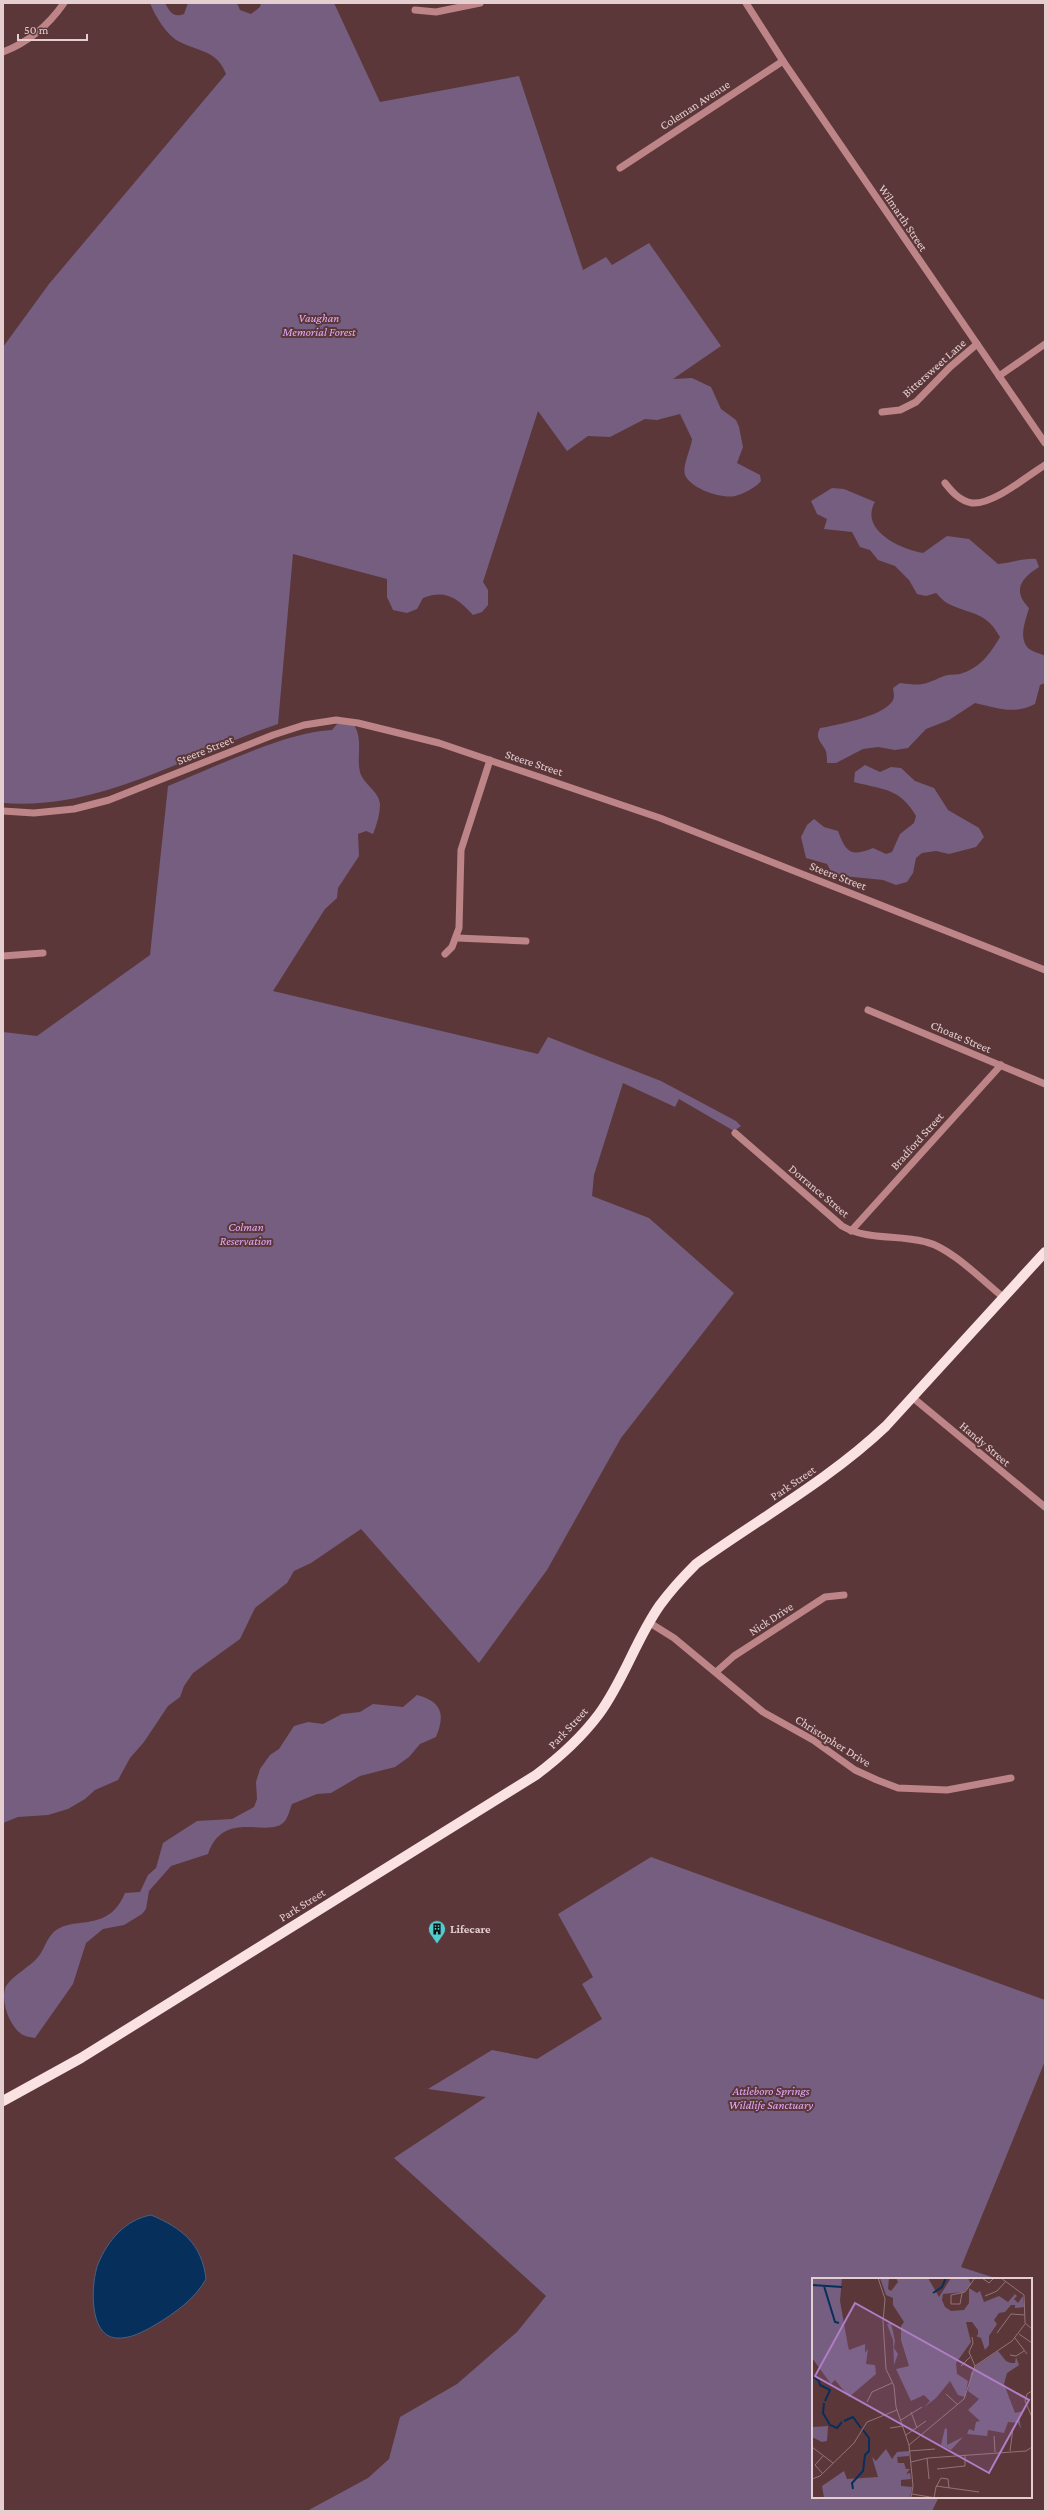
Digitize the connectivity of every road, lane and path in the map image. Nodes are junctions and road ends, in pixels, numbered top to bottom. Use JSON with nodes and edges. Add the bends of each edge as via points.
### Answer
{"nodes":[{"id":1,"x":64,"y":3,"type":"edge"},
{"id":2,"x":480,"y":3,"type":"edge"},
{"id":3,"x":746,"y":3,"type":"edge"},
{"id":4,"x":416,"y":10,"type":"dead end"},
{"id":5,"x":3,"y":52,"type":"edge"},
{"id":6,"x":783,"y":61,"type":"junction"},
{"id":7,"x":620,"y":168,"type":"dead end"},
{"id":8,"x":977,"y":344,"type":"junction"},
{"id":9,"x":1045,"y":344,"type":"edge"},
{"id":10,"x":999,"y":376,"type":"junction"},
{"id":11,"x":882,"y":412,"type":"dead end"},
{"id":12,"x":1045,"y":443,"type":"edge"},
{"id":13,"x":1045,"y":465,"type":"edge"},
{"id":14,"x":945,"y":484,"type":"dead end"},
{"id":15,"x":490,"y":760,"type":"junction"},
{"id":16,"x":3,"y":811,"type":"edge"},
{"id":17,"x":457,"y":938,"type":"junction"},
{"id":18,"x":526,"y":941,"type":"dead end"},
{"id":19,"x":43,"y":953,"type":"dead end"},
{"id":20,"x":444,"y":954,"type":"dead end"},
{"id":21,"x":3,"y":956,"type":"edge"},
{"id":22,"x":1045,"y":970,"type":"edge"},
{"id":23,"x":868,"y":1010,"type":"dead end"},
{"id":24,"x":1000,"y":1065,"type":"junction"},
{"id":25,"x":1045,"y":1084,"type":"edge"},
{"id":26,"x":735,"y":1133,"type":"dead end"},
{"id":27,"x":851,"y":1231,"type":"junction"},
{"id":28,"x":1045,"y":1252,"type":"edge"},
{"id":29,"x":1003,"y":1297,"type":"junction"},
{"id":30,"x":912,"y":1397,"type":"junction"},
{"id":31,"x":1045,"y":1507,"type":"edge"},
{"id":32,"x":844,"y":1596,"type":"dead end"},
{"id":33,"x":650,"y":1623,"type":"junction"},
{"id":34,"x":716,"y":1672,"type":"junction"},
{"id":35,"x":1011,"y":1778,"type":"dead end"},
{"id":36,"x":3,"y":2101,"type":"edge"}],
"edges":[{"from":1,"to":5,"type":"street","via":[[48,24],[30,38]]},
{"from":2,"to":4,"type":"street","via":[[436,12]]},
{"from":3,"to":6,"type":"street","name":"Wilmarth Street"},
{"from":6,"to":7,"type":"street","name":"Coleman Avenue"},
{"from":6,"to":8,"type":"street","name":"Wilmarth Street"},
{"from":8,"to":10,"type":"street","name":"Wilmarth Street"},
{"from":8,"to":11,"type":"street","name":"Bittersweet Lane","via":[[916,402],[900,410]]},
{"from":9,"to":10,"type":"street"},
{"from":10,"to":12,"type":"street","name":"Wilmarth Street"},
{"from":13,"to":14,"type":"street","via":[[996,497],[982,502],[971,503],[960,498]]},
{"from":15,"to":16,"type":"street","name":"Steere Street","via":[[391,729],[336,720],[304,725],[273,735],[109,800],[74,809],[34,813]]},
{"from":15,"to":17,"type":"street","via":[[461,850]]},
{"from":15,"to":22,"type":"street","name":"Steere Street","via":[[660,818]]},
{"from":17,"to":18,"type":"street"},
{"from":17,"to":20,"type":"street"},
{"from":19,"to":21,"type":"street"},
{"from":23,"to":24,"type":"street","name":"Choate Street"},
{"from":24,"to":25,"type":"street","name":"Choate Street"},
{"from":24,"to":27,"type":"street","name":"Bradford Street"},
{"from":26,"to":27,"type":"street","name":"Dorrance Street","via":[[832,1220]]},
{"from":27,"to":29,"type":"street","name":"Dorrance Street","via":[[862,1235],[917,1240],[936,1245]]},
{"from":28,"to":29,"type":"main road","name":"Park Street"},
{"from":29,"to":30,"type":"main road","name":"Park Street"},
{"from":30,"to":31,"type":"street","name":"Handy Street"},
{"from":30,"to":33,"type":"main road","name":"Park Street","via":[[886,1426],[837,1470],[696,1564],[676,1584]]},
{"from":32,"to":34,"type":"street","name":"Nick Drive","via":[[825,1597],[734,1656]]},
{"from":33,"to":34,"type":"street","name":"Christopher Drive"},
{"from":33,"to":36,"type":"main road","name":"Park Street","via":[[600,1713],[568,1750],[536,1775],[81,2058]]},
{"from":34,"to":35,"type":"street","name":"Christopher Drive","via":[[763,1712],[813,1740],[855,1770],[898,1788],[947,1790]]}]}
